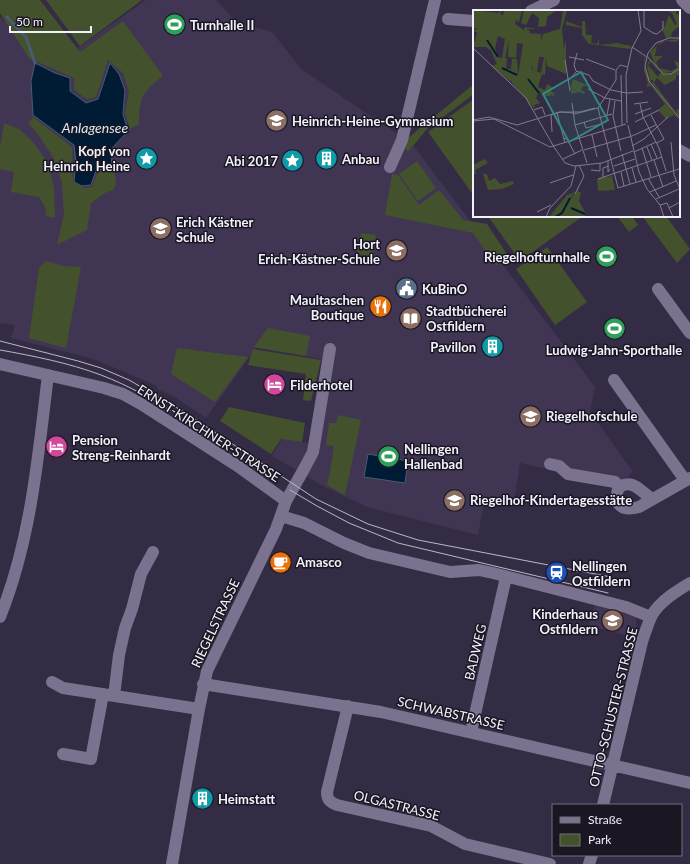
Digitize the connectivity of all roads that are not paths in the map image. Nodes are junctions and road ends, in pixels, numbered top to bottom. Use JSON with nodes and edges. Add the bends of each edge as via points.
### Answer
{"nodes":[{"id":1,"x":435,"y":0,"type":"edge"},
{"id":2,"x":554,"y":0,"type":"edge"},
{"id":3,"x":533,"y":10,"type":"edge"},
{"id":4,"x":448,"y":19,"type":"dead end"},
{"id":5,"x":473,"y":21,"type":"edge"},
{"id":6,"x":680,"y":151,"type":"edge"},
{"id":7,"x":690,"y":156,"type":"edge"},
{"id":8,"x":390,"y":166,"type":"dead end"},
{"id":9,"x":658,"y":289,"type":"dead end"},
{"id":10,"x":690,"y":333,"type":"edge"},
{"id":11,"x":330,"y":349,"type":"dead end"},
{"id":12,"x":0,"y":364,"type":"edge"},
{"id":13,"x":48,"y":375,"type":"junction"},
{"id":14,"x":614,"y":380,"type":"dead end"},
{"id":15,"x":550,"y":464,"type":"dead end"},
{"id":16,"x":687,"y":479,"type":"edge"},
{"id":17,"x":619,"y":487,"type":"junction"},
{"id":18,"x":653,"y":499,"type":"junction"},
{"id":19,"x":286,"y":501,"type":"junction"},
{"id":20,"x":281,"y":516,"type":"junction"},
{"id":21,"x":153,"y":552,"type":"dead end"},
{"id":22,"x":506,"y":577,"type":"junction"},
{"id":23,"x":690,"y":583,"type":"edge"},
{"id":24,"x":0,"y":617,"type":"edge"},
{"id":25,"x":651,"y":617,"type":"junction"},
{"id":26,"x":52,"y":682,"type":"dead end"},
{"id":27,"x":203,"y":684,"type":"junction"},
{"id":28,"x":108,"y":695,"type":"junction"},
{"id":29,"x":348,"y":706,"type":"junction"},
{"id":30,"x":199,"y":708,"type":"junction"},
{"id":31,"x":471,"y":732,"type":"junction"},
{"id":32,"x":63,"y":754,"type":"dead end"},
{"id":33,"x":612,"y":765,"type":"junction"},
{"id":34,"x":690,"y":783,"type":"edge"},
{"id":35,"x":603,"y":804,"type":"edge"},
{"id":36,"x":172,"y":864,"type":"edge"},
{"id":37,"x":550,"y":864,"type":"edge"}],
"edges":[{"from":1,"to":8,"type":"street","via":[[402,140]]},
{"from":2,"to":3,"type":"street"},
{"from":4,"to":5,"type":"street"},
{"from":6,"to":7,"type":"street"},
{"from":9,"to":10,"type":"street"},
{"from":11,"to":19,"type":"street","name":"RIEGELSTRASSE","via":[[314,446]]},
{"from":12,"to":13,"type":"street","name":"ERNST-KIRCHNER-STRASSE"},
{"from":13,"to":19,"type":"street","name":"ERNST-KIRCHNER-STRASSE","via":[[119,392],[131,398],[239,467]]},
{"from":13,"to":24,"type":"street","via":[[29,521],[11,591]]},
{"from":14,"to":16,"type":"street"},
{"from":15,"to":17,"type":"street","via":[[559,466],[568,474],[615,482]]},
{"from":16,"to":18,"type":"street"},
{"from":17,"to":18,"type":"street","via":[[632,484]]},
{"from":17,"to":18,"type":"street","via":[[616,498],[619,505],[624,508],[639,508]]},
{"from":19,"to":20,"type":"street","name":"RIEGELSTRASSE"},
{"from":20,"to":22,"type":"street","via":[[304,523],[368,553],[450,572],[479,570]]},
{"from":20,"to":27,"type":"street","name":"RIEGELSTRASSE","via":[[210,662]]},
{"from":21,"to":28,"type":"street","via":[[141,574]]},
{"from":22,"to":25,"type":"street","via":[[626,607]]},
{"from":22,"to":31,"type":"street","name":"BADWEG"},
{"from":23,"to":25,"type":"street","via":[[662,604]]},
{"from":25,"to":33,"type":"street","name":"OTTO-SCHUSTER-STRASSE","via":[[642,642]]},
{"from":26,"to":28,"type":"street","via":[[64,688]]},
{"from":27,"to":29,"type":"street","name":"SCHWABSTRASSE"},
{"from":27,"to":30,"type":"street","name":"RIEGELSTRASSE"},
{"from":28,"to":30,"type":"street"},
{"from":28,"to":32,"type":"street","via":[[91,759]]},
{"from":29,"to":31,"type":"street","name":"SCHWABSTRASSE"},
{"from":29,"to":37,"type":"street","name":"OLGASTRASSE","via":[[327,792],[329,801],[431,826],[465,844]]},
{"from":30,"to":36,"type":"street","name":"RIEGELSTRASSE"},
{"from":31,"to":33,"type":"street","name":"SCHWABSTRASSE"},
{"from":33,"to":34,"type":"street","name":"SCHWABSTRASSE"},
{"from":33,"to":35,"type":"street","name":"OTTO-SCHUSTER-STRASSE"}]}
